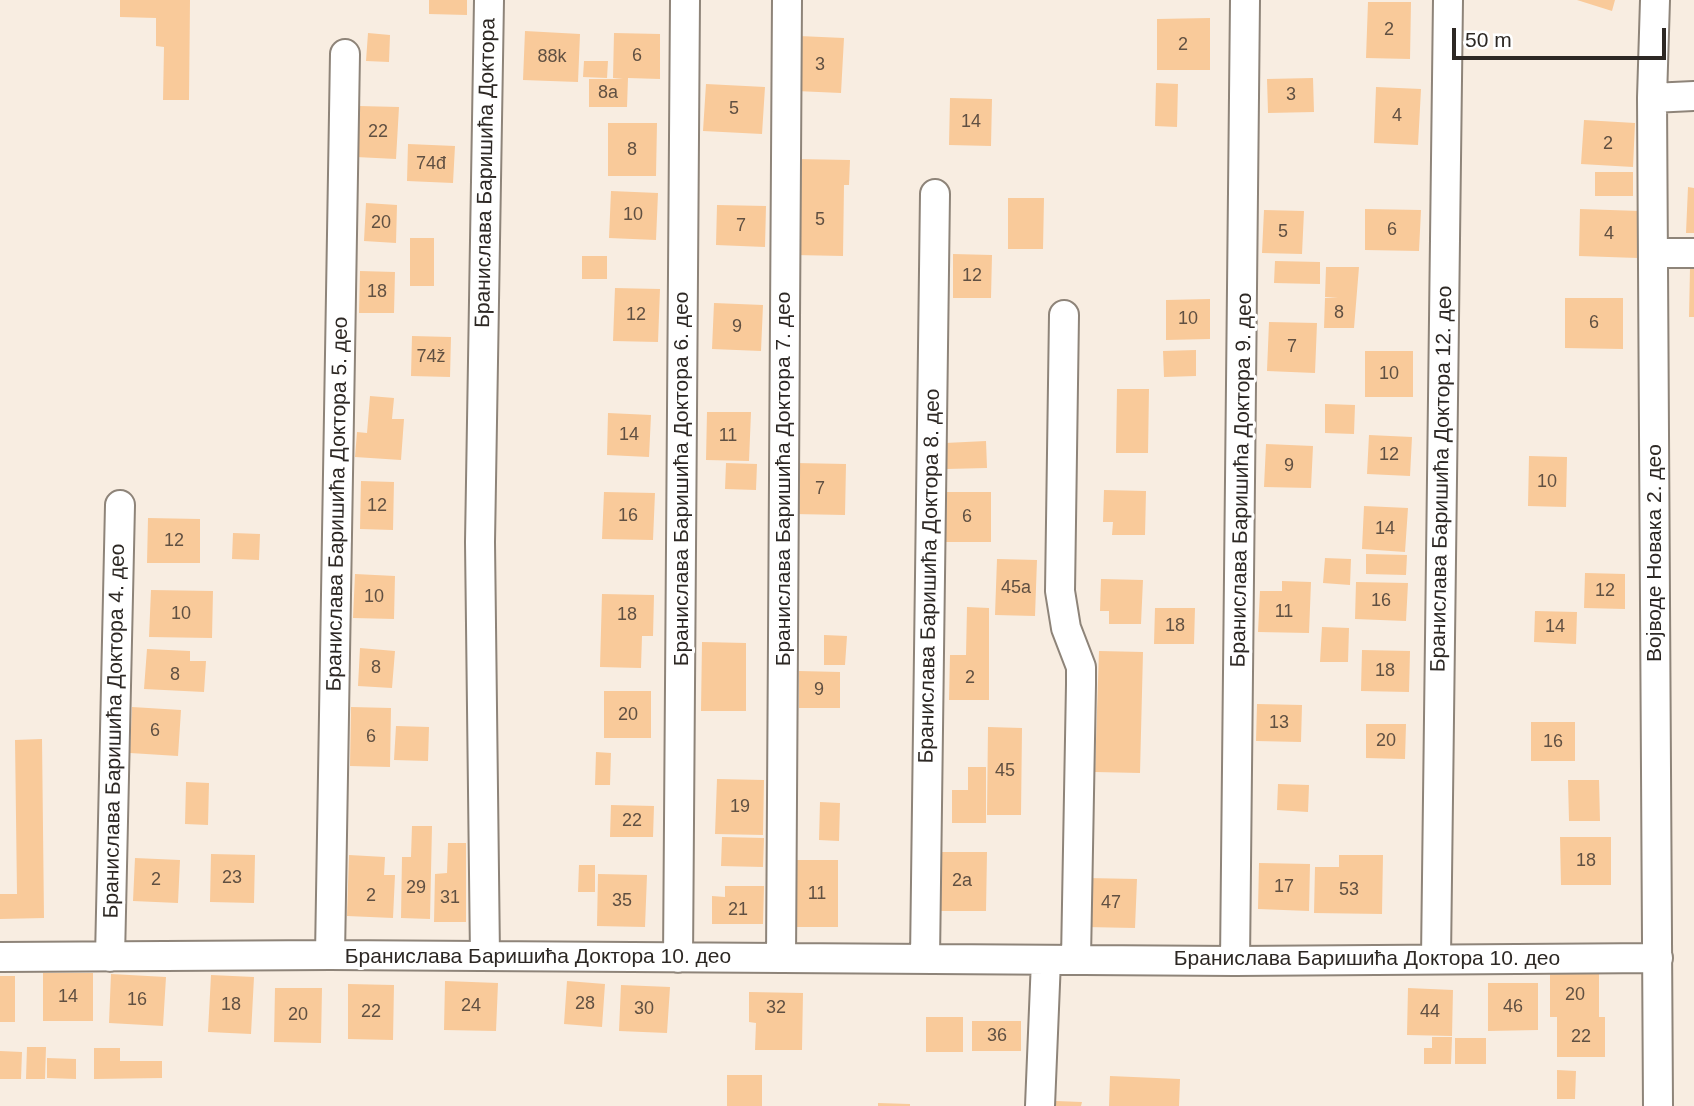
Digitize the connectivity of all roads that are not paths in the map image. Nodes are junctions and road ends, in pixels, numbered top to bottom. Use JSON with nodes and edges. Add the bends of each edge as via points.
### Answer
{"nodes":[{"id":1,"x":489,"y":0,"type":"edge"},
{"id":2,"x":685,"y":0,"type":"edge"},
{"id":3,"x":787,"y":0,"type":"edge"},
{"id":4,"x":1245,"y":0,"type":"edge"},
{"id":5,"x":1448,"y":0,"type":"edge"},
{"id":6,"x":1655,"y":0,"type":"edge"},
{"id":7,"x":345,"y":54,"type":"dead end"},
{"id":8,"x":1694,"y":96,"type":"edge"},
{"id":9,"x":1652,"y":98,"type":"junction"},
{"id":10,"x":935,"y":194,"type":"dead end"},
{"id":11,"x":1654,"y":253,"type":"junction"},
{"id":12,"x":1694,"y":253,"type":"edge"},
{"id":13,"x":1064,"y":315,"type":"dead end"},
{"id":14,"x":120,"y":505,"type":"dead end"},
{"id":15,"x":330,"y":955,"type":"junction"},
{"id":16,"x":0,"y":957,"type":"edge"},
{"id":17,"x":110,"y":957,"type":"junction"},
{"id":18,"x":485,"y":957,"type":"junction"},
{"id":19,"x":1436,"y":957,"type":"junction"},
{"id":20,"x":678,"y":958,"type":"junction"},
{"id":21,"x":781,"y":958,"type":"junction"},
{"id":22,"x":925,"y":958,"type":"junction"},
{"id":23,"x":1658,"y":958,"type":"junction"},
{"id":24,"x":1076,"y":959,"type":"junction"},
{"id":25,"x":1046,"y":960,"type":"junction"},
{"id":26,"x":1235,"y":961,"type":"junction"},
{"id":27,"x":1040,"y":1106,"type":"edge"},
{"id":28,"x":1658,"y":1106,"type":"edge"}],
"edges":[{"from":1,"to":18,"type":"street","name":"Бранислава Баришића Доктора","via":[[481,694]]},
{"from":2,"to":20,"type":"street","name":"Бранислава Баришића Доктора 6. део"},
{"from":3,"to":21,"type":"street","name":"Бранислава Баришића Доктора 7. део"},
{"from":4,"to":26,"type":"street","name":"Бранислава Баришића Доктора 9. део"},
{"from":5,"to":19,"type":"street","name":"Бранислава Баришића Доктора 12. део"},
{"from":6,"to":9,"type":"street","name":"Војводе Новака 2. део"},
{"from":7,"to":15,"type":"street","name":"Бранислава Баришића Доктора 5. део"},
{"from":8,"to":9,"type":"street"},
{"from":9,"to":11,"type":"street","name":"Војводе Новака 2. део"},
{"from":10,"to":22,"type":"street","name":"Бранислава Баришића Доктора 8. део"},
{"from":11,"to":12,"type":"street"},
{"from":11,"to":23,"type":"street","name":"Војводе Новака 2. део"},
{"from":13,"to":24,"type":"street","via":[[1059,591],[1081,684]]},
{"from":14,"to":17,"type":"street","name":"Бранислава Баришића Доктора 4. део"},
{"from":15,"to":17,"type":"street","name":"Бранислава Баришића Доктора 10. део"},
{"from":15,"to":18,"type":"street","name":"Бранислава Баришића Доктора 10. део"},
{"from":16,"to":17,"type":"street","name":"Бранислава Баришића Доктора 10. део"},
{"from":18,"to":20,"type":"street","name":"Бранислава Баришића Доктора 10. део"},
{"from":19,"to":23,"type":"street","name":"Бранислава Баришића Доктора 10. део"},
{"from":19,"to":26,"type":"street","name":"Бранислава Баришића Доктора 10. део"},
{"from":20,"to":21,"type":"street","name":"Бранислава Баришића Доктора 10. део"},
{"from":21,"to":22,"type":"street","name":"Бранислава Баришића Доктора 10. део"},
{"from":22,"to":25,"type":"street","name":"Бранислава Баришића Доктора 10. део"},
{"from":23,"to":28,"type":"street","name":"Војводе Новака 2. део"},
{"from":24,"to":25,"type":"street","name":"Бранислава Баришића Доктора 10. део"},
{"from":24,"to":26,"type":"street","name":"Бранислава Баришића Доктора 10. део"},
{"from":25,"to":27,"type":"street"}]}
